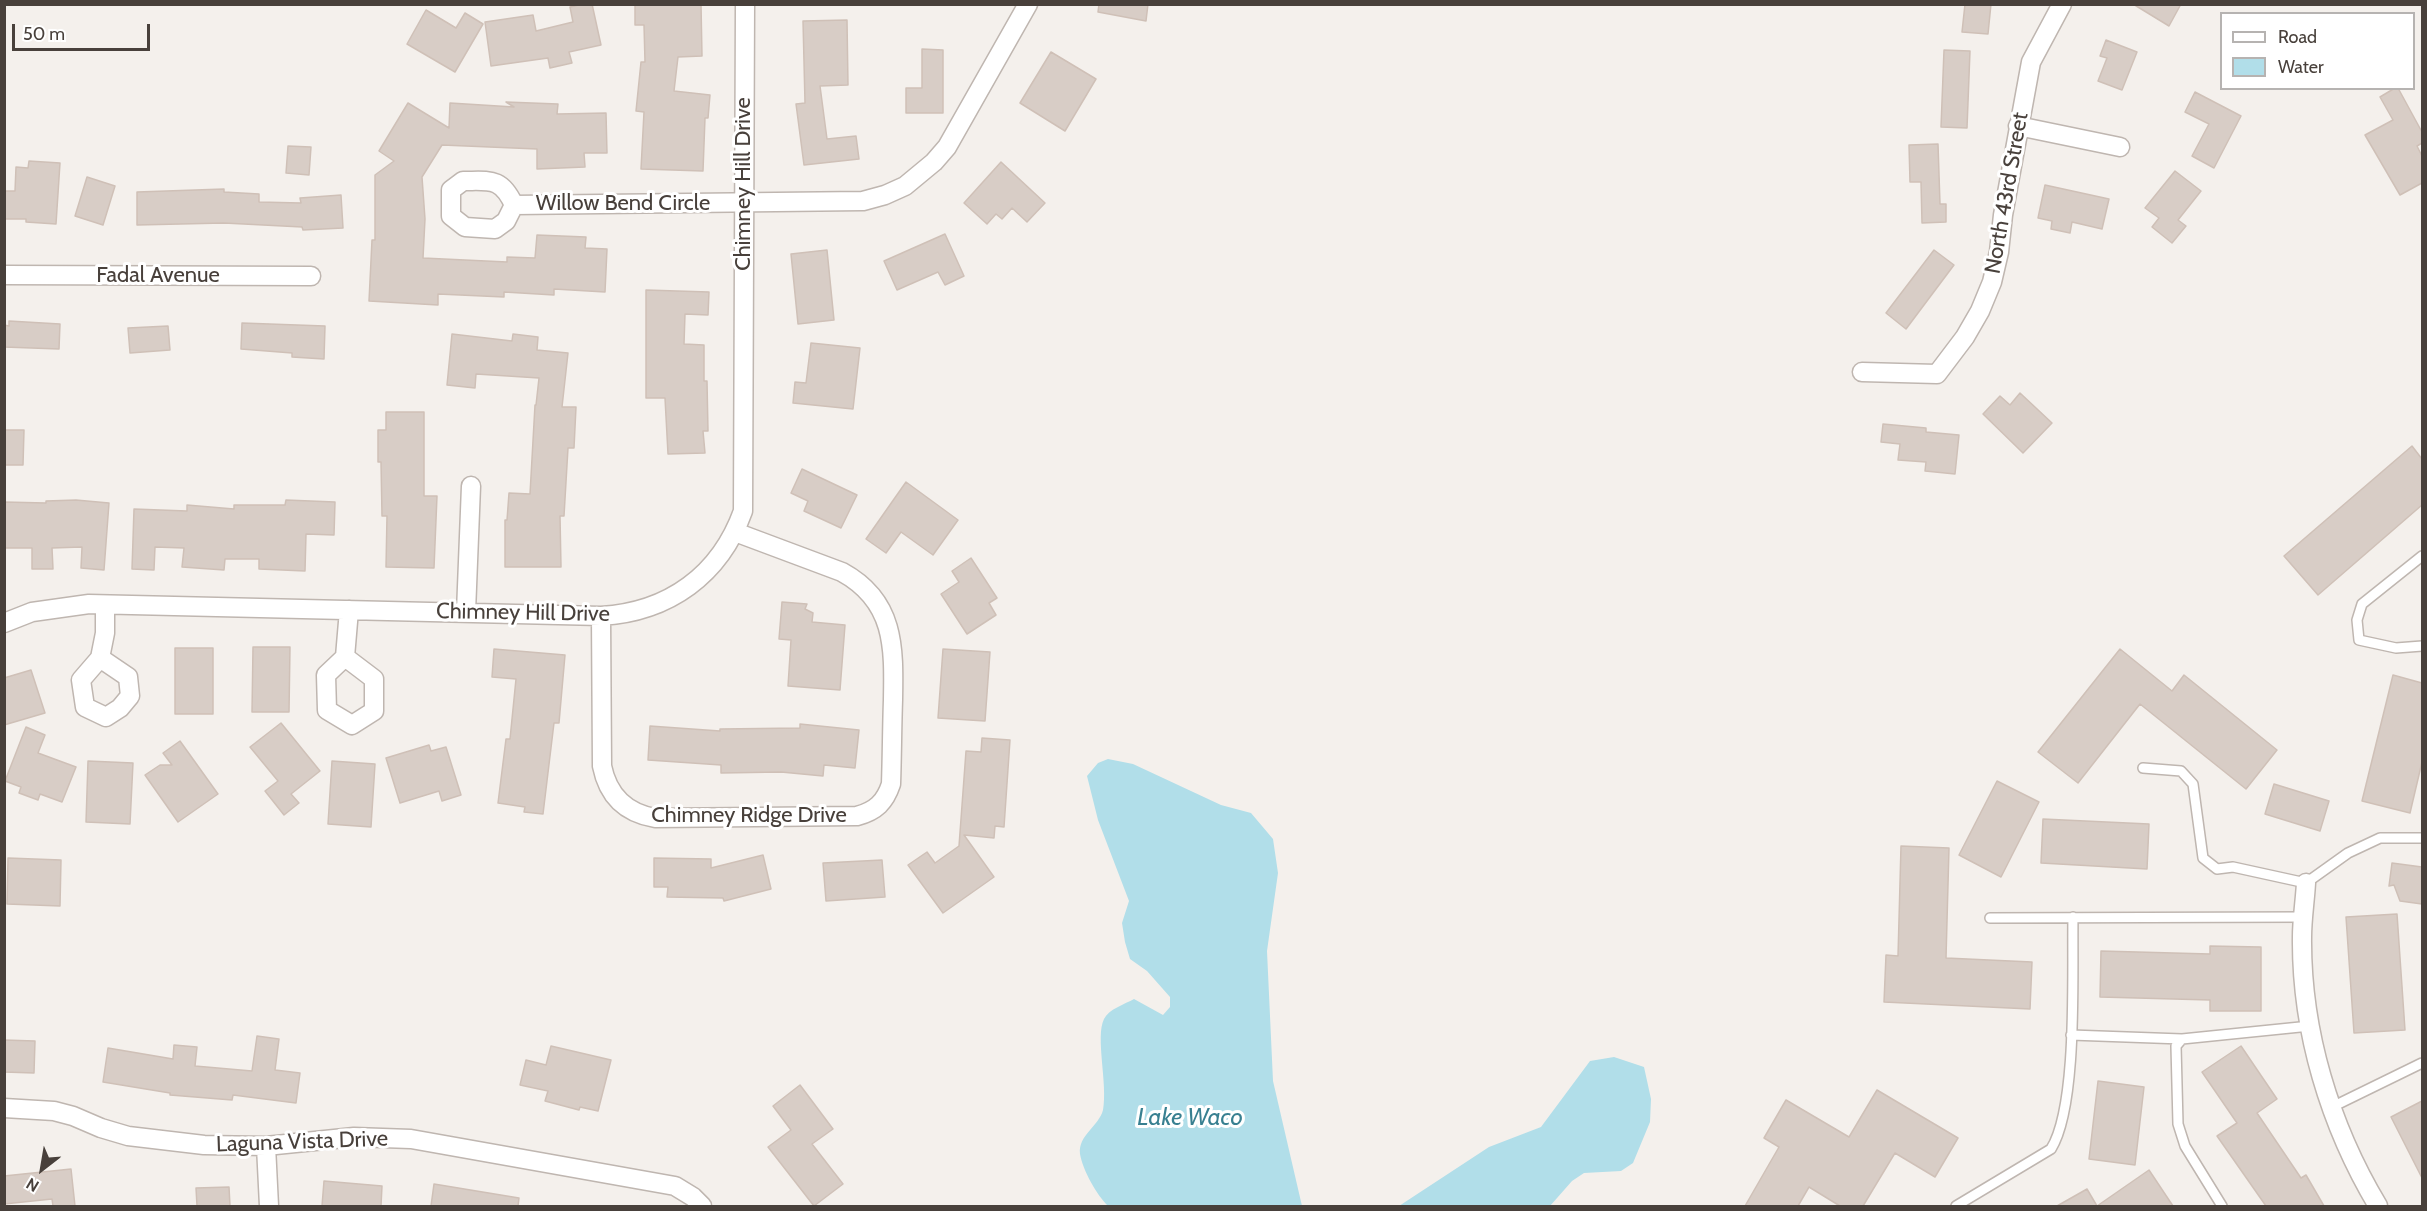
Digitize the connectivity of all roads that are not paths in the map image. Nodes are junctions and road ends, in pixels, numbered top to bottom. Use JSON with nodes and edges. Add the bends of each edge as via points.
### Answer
{"nodes":[{"id":1,"x":745,"y":4,"type":"edge"},
{"id":2,"x":1028,"y":4,"type":"edge"},
{"id":3,"x":2062,"y":4,"type":"edge"},
{"id":4,"x":2018,"y":126,"type":"junction"},
{"id":5,"x":2120,"y":147,"type":"dead end"},
{"id":6,"x":744,"y":203,"type":"junction"},
{"id":7,"x":514,"y":205,"type":"dead end"},
{"id":8,"x":4,"y":275,"type":"edge"},
{"id":9,"x":311,"y":276,"type":"dead end"},
{"id":10,"x":1862,"y":372,"type":"dead end"},
{"id":11,"x":471,"y":486,"type":"dead end"},
{"id":12,"x":735,"y":532,"type":"junction"},
{"id":13,"x":2422,"y":556,"type":"edge"},
{"id":14,"x":105,"y":605,"type":"junction"},
{"id":15,"x":349,"y":610,"type":"junction"},
{"id":16,"x":466,"y":612,"type":"junction"},
{"id":17,"x":601,"y":616,"type":"junction"},
{"id":18,"x":4,"y":623,"type":"edge"},
{"id":19,"x":2422,"y":646,"type":"edge"},
{"id":20,"x":345,"y":657,"type":"dead end"},
{"id":21,"x":100,"y":658,"type":"dead end"},
{"id":22,"x":2143,"y":768,"type":"dead end"},
{"id":23,"x":2422,"y":838,"type":"edge"},
{"id":24,"x":2306,"y":883,"type":"junction"},
{"id":25,"x":2073,"y":917,"type":"junction"},
{"id":26,"x":2303,"y":917,"type":"junction"},
{"id":27,"x":1990,"y":918,"type":"dead end"},
{"id":28,"x":2310,"y":1026,"type":"junction"},
{"id":29,"x":2071,"y":1035,"type":"junction"},
{"id":30,"x":2182,"y":1039,"type":"junction"},
{"id":31,"x":2422,"y":1063,"type":"edge"},
{"id":32,"x":2332,"y":1107,"type":"junction"},
{"id":33,"x":4,"y":1108,"type":"edge"},
{"id":34,"x":266,"y":1146,"type":"junction"},
{"id":35,"x":269,"y":1206,"type":"edge"},
{"id":36,"x":702,"y":1206,"type":"edge"},
{"id":37,"x":1956,"y":1206,"type":"edge"},
{"id":38,"x":2222,"y":1206,"type":"edge"},
{"id":39,"x":2378,"y":1206,"type":"edge"}],
"edges":[{"from":1,"to":6,"type":"street","name":"Chimney Hill Drive"},
{"from":2,"to":6,"type":"street","name":"Willow Bend Circle","via":[[947,147],[905,186],[863,201]]},
{"from":3,"to":4,"type":"street","name":"North 43rd Street","via":[[2031,62]]},
{"from":4,"to":5,"type":"street"},
{"from":4,"to":10,"type":"street","name":"North 43rd Street","via":[[2000,252],[1992,282],[1965,337],[1937,374]]},
{"from":6,"to":7,"type":"street","name":"Willow Bend Circle"},
{"from":6,"to":12,"type":"street","name":"Chimney Hill Drive","via":[[743,511]]},
{"from":8,"to":9,"type":"street","name":"Fadal Avenue"},
{"from":11,"to":16,"type":"street"},
{"from":12,"to":17,"type":"street","name":"Chimney Hill Drive","via":[[721,556],[683,591],[657,605]]},
{"from":12,"to":17,"type":"street","name":"Chimney Ridge Drive","via":[[854,578],[879,606],[888,624],[894,655],[891,784],[878,807],[857,816],[655,818],[626,808],[610,791],[602,766]]},
{"from":13,"to":19,"type":"lane","via":[[2362,604],[2358,620],[2359,640],[2396,648]]},
{"from":14,"to":15,"type":"street","name":"Chimney Hill Drive"},
{"from":14,"to":18,"type":"street","name":"Chimney Hill Drive","via":[[58,607]]},
{"from":14,"to":21,"type":"street"},
{"from":15,"to":16,"type":"street","name":"Chimney Hill Drive"},
{"from":15,"to":20,"type":"street"},
{"from":16,"to":17,"type":"street","name":"Chimney Hill Drive"},
{"from":22,"to":24,"type":"lane","via":[[2181,771],[2193,783],[2204,858],[2217,869],[2233,867]]},
{"from":23,"to":24,"type":"lane","via":[[2380,838],[2348,853]]},
{"from":24,"to":26,"type":"street"},
{"from":25,"to":26,"type":"lane"},
{"from":25,"to":27,"type":"lane"},
{"from":25,"to":29,"type":"lane"},
{"from":26,"to":28,"type":"street","via":[[2304,981]]},
{"from":28,"to":30,"type":"lane"},
{"from":28,"to":32,"type":"street"},
{"from":29,"to":30,"type":"lane"},
{"from":29,"to":37,"type":"lane","via":[[2063,1114],[2051,1149]]},
{"from":30,"to":38,"type":"lane","via":[[2176,1046],[2178,1124],[2185,1146]]},
{"from":31,"to":32,"type":"lane"},
{"from":32,"to":39,"type":"street","via":[[2351,1156]]},
{"from":33,"to":34,"type":"street","name":"Laguna Vista Drive","via":[[54,1111],[128,1136],[168,1142]]},
{"from":34,"to":35,"type":"street"},
{"from":34,"to":36,"type":"street","name":"Laguna Vista Drive","via":[[354,1137],[411,1139],[675,1186]]}]}
